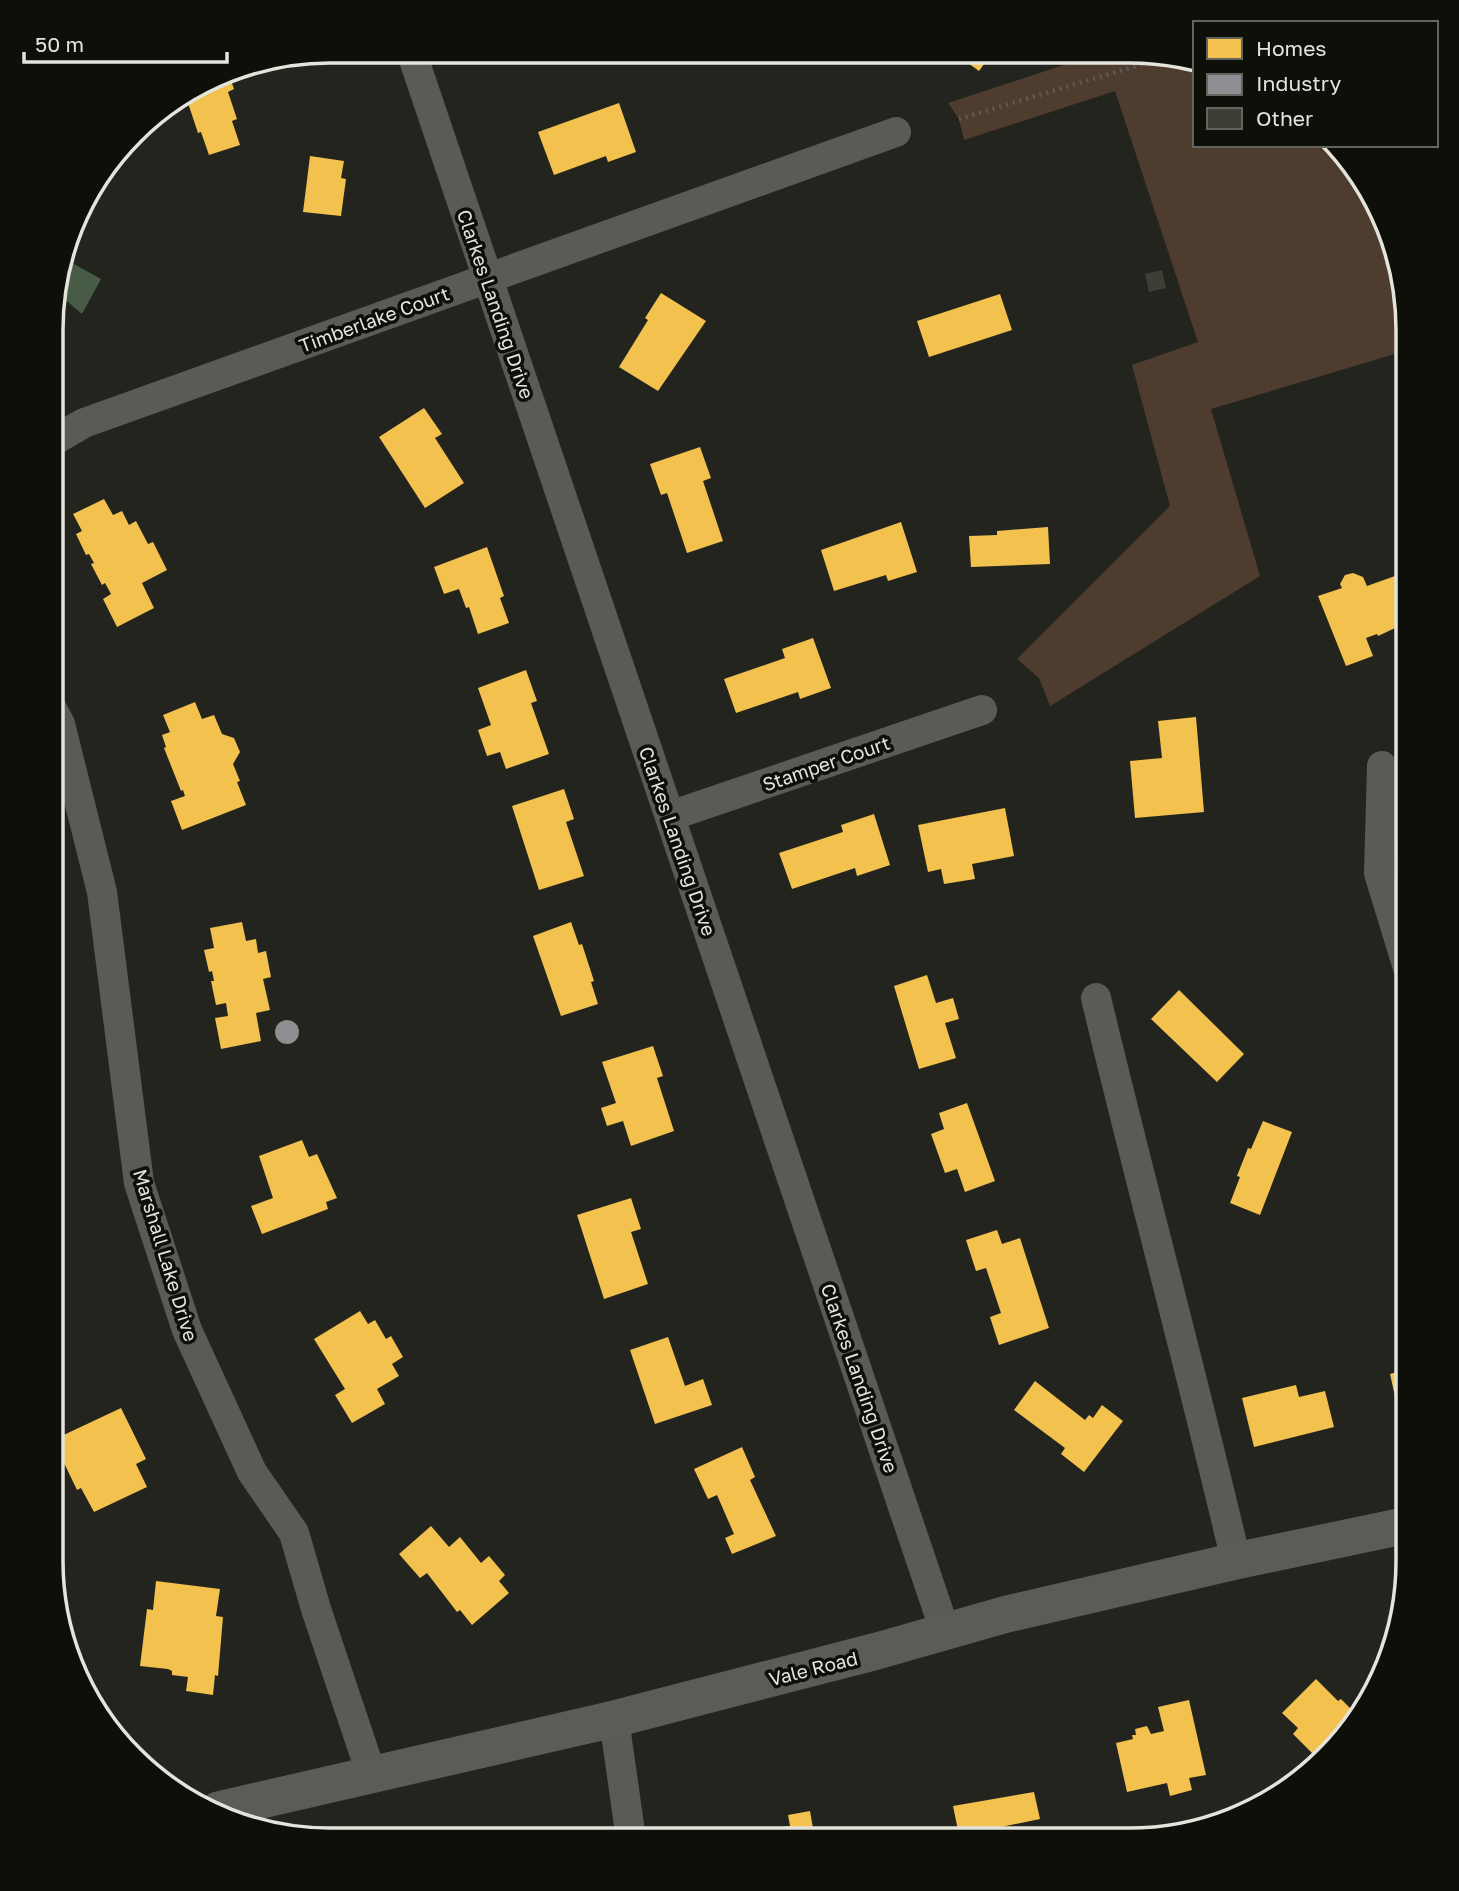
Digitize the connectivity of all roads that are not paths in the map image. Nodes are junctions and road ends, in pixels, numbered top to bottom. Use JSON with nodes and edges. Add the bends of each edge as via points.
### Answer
{"nodes":[{"id":1,"x":415,"y":63,"type":"edge"},
{"id":2,"x":896,"y":132,"type":"dead end"},
{"id":3,"x":488,"y":278,"type":"junction"},
{"id":4,"x":63,"y":435,"type":"edge"},
{"id":5,"x":982,"y":710,"type":"dead end"},
{"id":6,"x":63,"y":736,"type":"edge"},
{"id":7,"x":1382,"y":766,"type":"dead end"},
{"id":8,"x":670,"y":816,"type":"junction"},
{"id":9,"x":1396,"y":929,"type":"edge"},
{"id":10,"x":1096,"y":998,"type":"dead end"},
{"id":11,"x":1396,"y":1528,"type":"edge"},
{"id":12,"x":1236,"y":1562,"type":"junction"},
{"id":13,"x":945,"y":1630,"type":"junction"},
{"id":14,"x":614,"y":1719,"type":"junction"},
{"id":15,"x":371,"y":1773,"type":"junction"},
{"id":16,"x":227,"y":1808,"type":"edge"},
{"id":17,"x":629,"y":1828,"type":"edge"}],
"edges":[{"from":1,"to":3,"type":"street","name":"Clarkes Landing Drive"},
{"from":2,"to":3,"type":"street","name":"Timberlake Court"},
{"from":3,"to":4,"type":"street","name":"Timberlake Court","via":[[84,423]]},
{"from":3,"to":8,"type":"street","name":"Clarkes Landing Drive"},
{"from":5,"to":8,"type":"street","name":"Stamper Court"},
{"from":6,"to":15,"type":"street","name":"Marshall Lake Drive","via":[[102,891],[139,1183],[187,1330],[252,1472],[294,1532]]},
{"from":7,"to":9,"type":"street","via":[[1379,873]]},
{"from":8,"to":13,"type":"street","name":"Clarkes Landing Drive"},
{"from":10,"to":12,"type":"street"},
{"from":11,"to":12,"type":"main road","name":"Vale Road"},
{"from":12,"to":13,"type":"main road","name":"Vale Road"},
{"from":13,"to":14,"type":"main road","name":"Vale Road"},
{"from":14,"to":15,"type":"main road","name":"Vale Road"},
{"from":14,"to":17,"type":"street"},
{"from":15,"to":16,"type":"main road","name":"Vale Road"}]}
